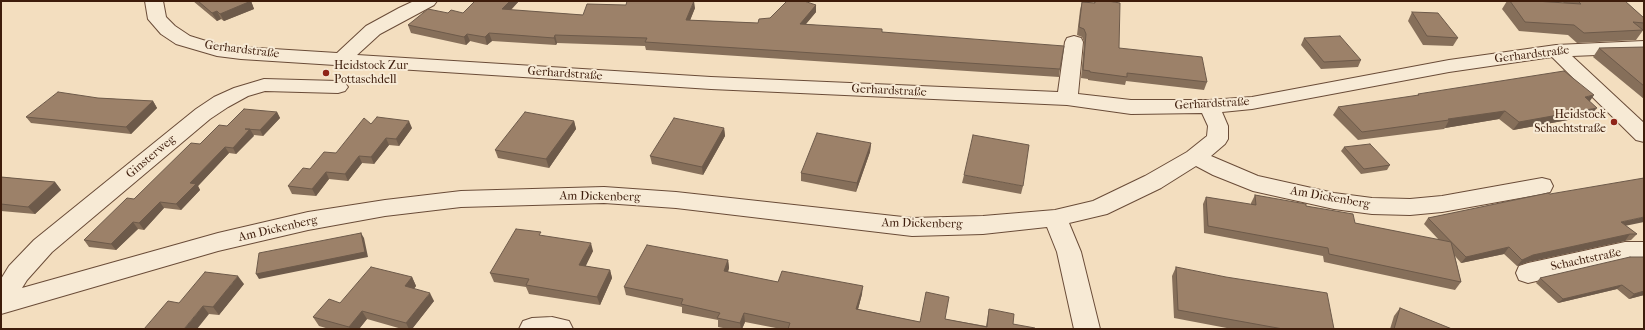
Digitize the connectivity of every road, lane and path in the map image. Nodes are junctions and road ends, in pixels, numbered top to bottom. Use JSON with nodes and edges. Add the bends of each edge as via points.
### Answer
{"nodes":[{"id":1,"x":154,"y":1,"type":"edge"},
{"id":2,"x":428,"y":1,"type":"edge"},
{"id":3,"x":1074,"y":42,"type":"dead end"},
{"id":4,"x":1644,"y":47,"type":"edge"},
{"id":5,"x":1556,"y":51,"type":"junction"},
{"id":6,"x":342,"y":59,"type":"junction"},
{"id":7,"x":338,"y":87,"type":"dead end"},
{"id":8,"x":1067,"y":100,"type":"junction"},
{"id":9,"x":1209,"y":106,"type":"junction"},
{"id":10,"x":1644,"y":135,"type":"edge"},
{"id":11,"x":1195,"y":157,"type":"junction"},
{"id":12,"x":1542,"y":186,"type":"dead end"},
{"id":13,"x":1055,"y":218,"type":"junction"},
{"id":14,"x":1644,"y":251,"type":"edge"},
{"id":15,"x":1528,"y":273,"type":"dead end"},
{"id":16,"x":1,"y":303,"type":"edge"},
{"id":17,"x":532,"y":329,"type":"edge"},
{"id":18,"x":560,"y":329,"type":"edge"},
{"id":19,"x":1087,"y":329,"type":"edge"}],
"edges":[{"from":1,"to":6,"type":"street","name":"Gerhardstraße","via":[[157,19],[168,30],[183,40],[199,45],[241,53]]},
{"from":2,"to":6,"type":"street","via":[[373,30]]},
{"from":3,"to":8,"type":"street"},
{"from":4,"to":5,"type":"street","name":"Gerhardstraße"},
{"from":5,"to":9,"type":"street","name":"Gerhardstraße","via":[[1449,66],[1252,103]]},
{"from":5,"to":10,"type":"street"},
{"from":6,"to":8,"type":"street","name":"Gerhardstraße","via":[[711,83]]},
{"from":7,"to":16,"type":"street","name":"Ginsterweg","via":[[264,85],[221,102],[43,246],[18,273]]},
{"from":8,"to":9,"type":"street","name":"Gerhardstraße","via":[[1131,107]]},
{"from":9,"to":11,"type":"street","name":"Am Dickenberg","via":[[1218,126],[1217,139]]},
{"from":11,"to":12,"type":"street","name":"Am Dickenberg","via":[[1254,183],[1334,201],[1372,206],[1410,207],[1442,204]]},
{"from":11,"to":13,"type":"street","name":"Am Dickenberg","via":[[1153,182],[1098,208]]},
{"from":13,"to":16,"type":"street","name":"Am Dickenberg","via":[[983,225],[912,227],[676,200],[604,195],[461,199],[308,221],[218,242]]},
{"from":13,"to":19,"type":"street","via":[[1069,252]]},
{"from":14,"to":15,"type":"street","name":"Schachtstraße","via":[[1625,251]]},
{"from":17,"to":18,"type":"street"}]}
